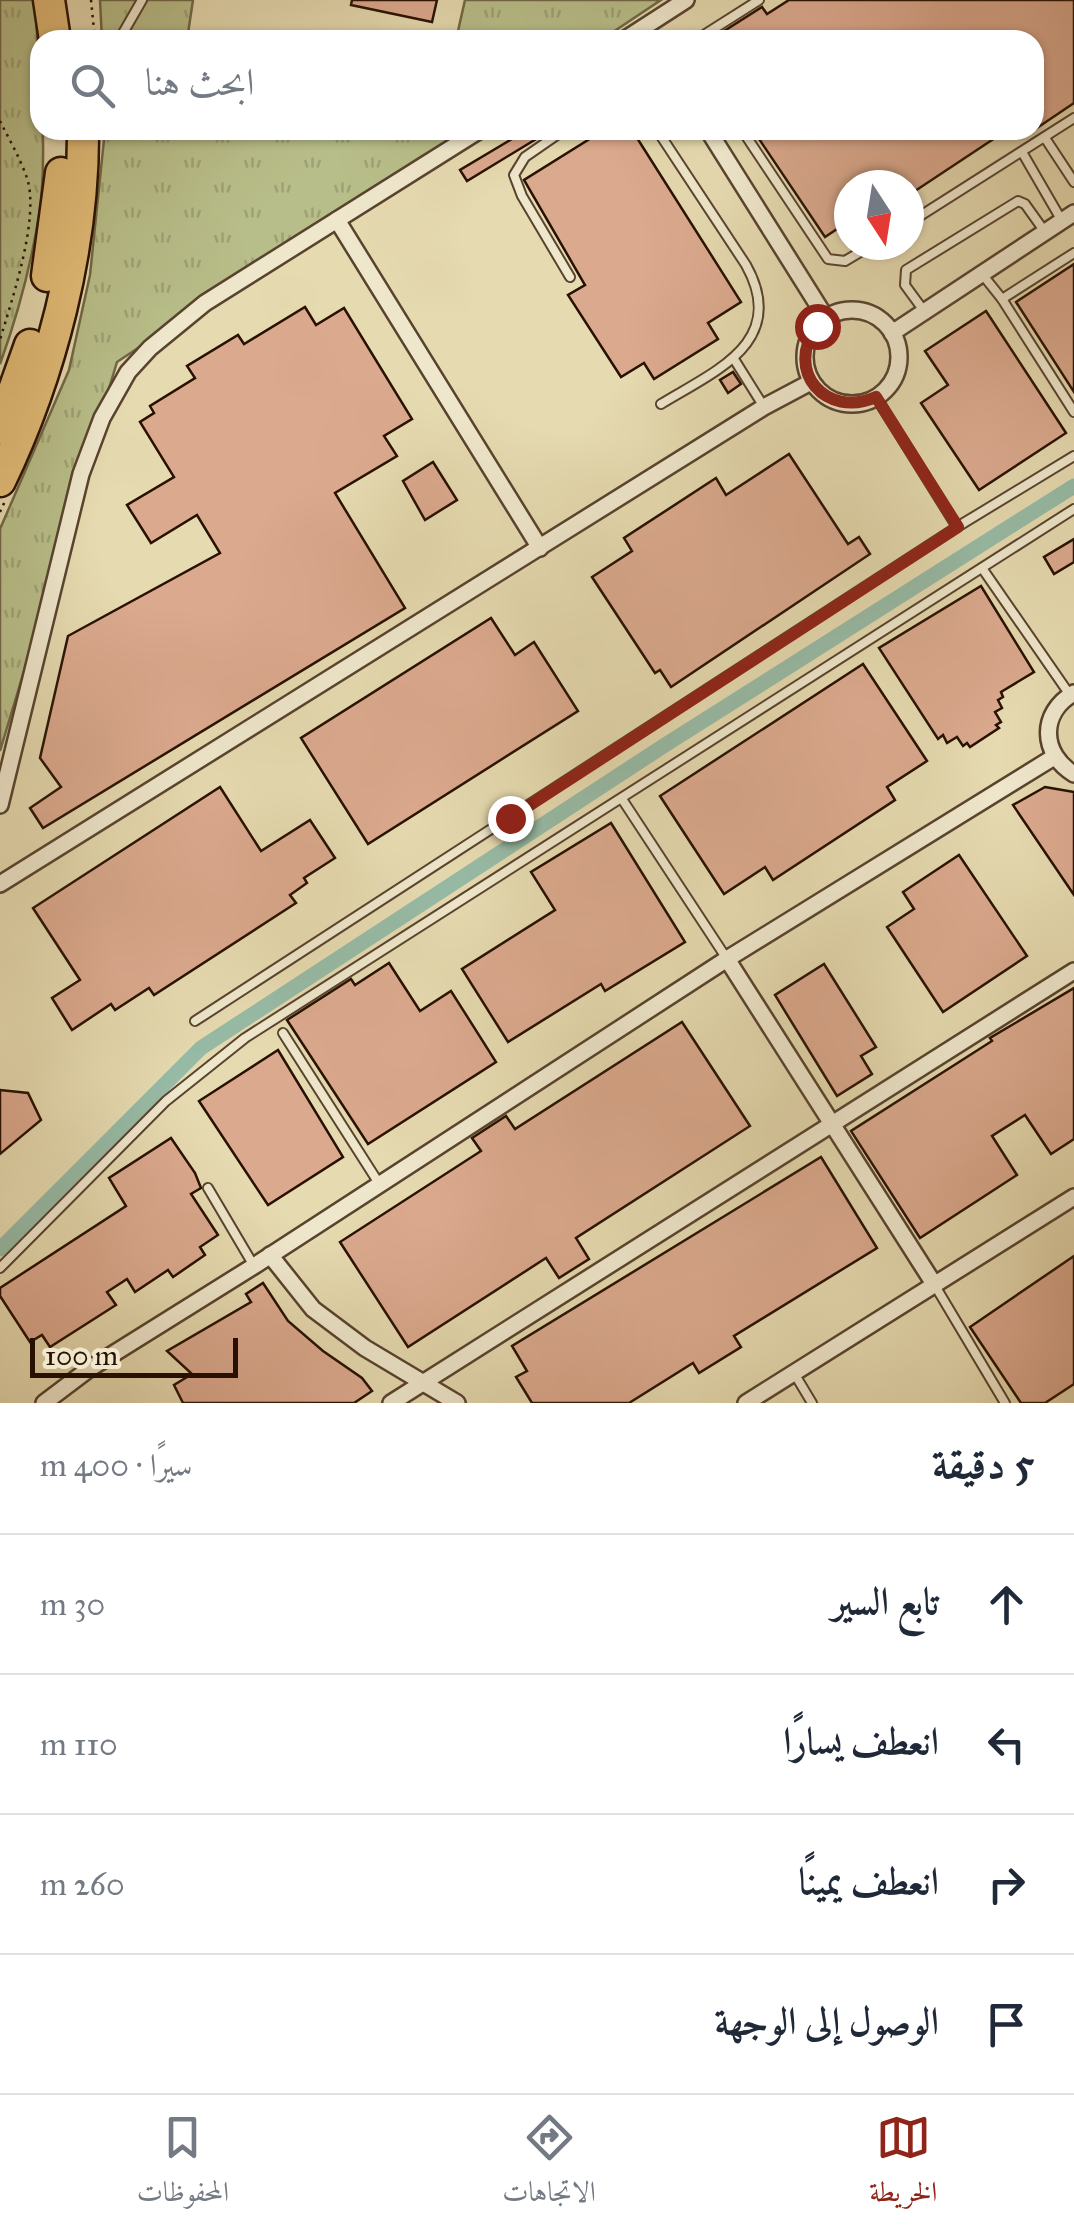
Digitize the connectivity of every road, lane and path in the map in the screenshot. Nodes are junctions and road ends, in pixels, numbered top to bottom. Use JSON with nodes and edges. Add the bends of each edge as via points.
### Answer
{"nodes":[{"id":1,"x":49,"y":0,"type":"edge"},
{"id":2,"x":68,"y":0,"type":"edge"},
{"id":3,"x":91,"y":0,"type":"edge"},
{"id":4,"x":142,"y":0,"type":"edge"},
{"id":5,"x":686,"y":0,"type":"edge"},
{"id":6,"x":759,"y":0,"type":"edge"},
{"id":7,"x":54,"y":30,"type":"edge"},
{"id":8,"x":72,"y":30,"type":"edge"},
{"id":9,"x":94,"y":30,"type":"edge"},
{"id":10,"x":125,"y":30,"type":"edge"},
{"id":11,"x":652,"y":30,"type":"edge"},
{"id":12,"x":712,"y":30,"type":"edge"},
{"id":13,"x":1074,"y":118,"type":"edge"},
{"id":14,"x":0,"y":120,"type":"edge"},
{"id":15,"x":1044,"y":138,"type":"joint"},
{"id":16,"x":62,"y":140,"type":"edge"},
{"id":17,"x":82,"y":140,"type":"edge"},
{"id":18,"x":464,"y":140,"type":"edge"},
{"id":19,"x":549,"y":140,"type":"edge"},
{"id":20,"x":663,"y":140,"type":"edge"},
{"id":21,"x":714,"y":140,"type":"edge"},
{"id":22,"x":749,"y":140,"type":"edge"},
{"id":23,"x":1041,"y":140,"type":"edge"},
{"id":24,"x":1022,"y":152,"type":"junction"},
{"id":25,"x":1074,"y":182,"type":"edge"},
{"id":26,"x":924,"y":214,"type":"edge"},
{"id":27,"x":1068,"y":217,"type":"edge"},
{"id":28,"x":337,"y":220,"type":"junction"},
{"id":29,"x":1045,"y":232,"type":"junction"},
{"id":30,"x":1074,"y":253,"type":"edge"},
{"id":31,"x":834,"y":260,"type":"edge"},
{"id":32,"x":981,"y":272,"type":"junction"},
{"id":33,"x":570,"y":276,"type":"dead end"},
{"id":34,"x":1002,"y":299,"type":"junction"},
{"id":35,"x":924,"y":312,"type":"junction"},
{"id":36,"x":826,"y":318,"type":"junction"},
{"id":37,"x":892,"y":333,"type":"junction"},
{"id":38,"x":0,"y":340,"type":"edge"},
{"id":39,"x":734,"y":359,"type":"junction"},
{"id":40,"x":811,"y":382,"type":"junction"},
{"id":41,"x":876,"y":397,"type":"junction"},
{"id":42,"x":661,"y":404,"type":"dead end"},
{"id":43,"x":764,"y":407,"type":"junction"},
{"id":44,"x":1074,"y":412,"type":"edge"},
{"id":45,"x":0,"y":429,"type":"edge"},
{"id":46,"x":1074,"y":456,"type":"edge"},
{"id":47,"x":0,"y":481,"type":"edge"},
{"id":48,"x":1074,"y":509,"type":"edge"},
{"id":49,"x":958,"y":527,"type":"junction"},
{"id":50,"x":540,"y":548,"type":"junction"},
{"id":51,"x":982,"y":568,"type":"junction"},
{"id":52,"x":1072,"y":694,"type":"edge"},
{"id":53,"x":1054,"y":757,"type":"junction"},
{"id":54,"x":1074,"y":774,"type":"edge"},
{"id":55,"x":622,"y":800,"type":"junction"},
{"id":56,"x":0,"y":805,"type":"edge"},
{"id":57,"x":0,"y":884,"type":"edge"},
{"id":58,"x":727,"y":958,"type":"junction"},
{"id":59,"x":1074,"y":971,"type":"edge"},
{"id":60,"x":195,"y":1021,"type":"dead end"},
{"id":61,"x":282,"y":1033,"type":"dead end"},
{"id":62,"x":831,"y":1125,"type":"junction"},
{"id":63,"x":380,"y":1185,"type":"junction"},
{"id":64,"x":208,"y":1188,"type":"dead end"},
{"id":65,"x":1074,"y":1197,"type":"edge"},
{"id":66,"x":270,"y":1256,"type":"junction"},
{"id":67,"x":254,"y":1266,"type":"junction"},
{"id":68,"x":0,"y":1268,"type":"edge"},
{"id":69,"x":934,"y":1284,"type":"junction"},
{"id":70,"x":794,"y":1373,"type":"junction"},
{"id":71,"x":423,"y":1383,"type":"junction"},
{"id":72,"x":44,"y":1403,"type":"edge"},
{"id":73,"x":392,"y":1403,"type":"edge"},
{"id":74,"x":457,"y":1403,"type":"edge"},
{"id":75,"x":746,"y":1403,"type":"edge"},
{"id":76,"x":812,"y":1403,"type":"edge"},
{"id":77,"x":1005,"y":1403,"type":"edge"}],
"edges":[{"from":1,"to":7,"type":"highway"},
{"from":2,"to":8,"type":"highway"},
{"from":3,"to":9,"type":"path"},
{"from":4,"to":10,"type":"lane"},
{"from":5,"to":11,"type":"street"},
{"from":6,"to":12,"type":"lane"},
{"from":13,"to":15,"type":"lane"},
{"from":14,"to":38,"type":"path","via":[[27,179],[30,202],[20,274]]},
{"from":15,"to":25,"type":"lane"},
{"from":16,"to":45,"type":"highway","via":[[40,306]]},
{"from":17,"to":47,"type":"highway","via":[[66,281],[35,401]]},
{"from":18,"to":28,"type":"street"},
{"from":19,"to":33,"type":"lane","via":[[525,156],[514,174]]},
{"from":20,"to":39,"type":"lane","via":[[755,282],[758,321]]},
{"from":21,"to":36,"type":"street"},
{"from":22,"to":31,"type":"lane"},
{"from":23,"to":24,"type":"lane"},
{"from":24,"to":26,"type":"lane"},
{"from":24,"to":27,"type":"lane"},
{"from":27,"to":29,"type":"street"},
{"from":28,"to":50,"type":"street"},
{"from":28,"to":56,"type":"street","via":[[176,325],[128,372],[114,396],[81,474]]},
{"from":29,"to":32,"type":"street"},
{"from":29,"to":35,"type":"lane","via":[[1018,201],[906,270],[905,285]]},
{"from":30,"to":34,"type":"lane"},
{"from":32,"to":34,"type":"lane"},
{"from":32,"to":35,"type":"street"},
{"from":34,"to":44,"type":"lane"},
{"from":35,"to":37,"type":"street"},
{"from":36,"to":37,"type":"street","via":[[857,310]]},
{"from":36,"to":40,"type":"street","via":[[806,346]]},
{"from":37,"to":41,"type":"street","via":[[895,375]]},
{"from":39,"to":42,"type":"lane"},
{"from":39,"to":43,"type":"lane"},
{"from":40,"to":41,"type":"street","via":[[848,404]]},
{"from":40,"to":43,"type":"street"},
{"from":41,"to":49,"type":"lane"},
{"from":43,"to":50,"type":"street"},
{"from":46,"to":49,"type":"lane"},
{"from":48,"to":51,"type":"lane"},
{"from":49,"to":60,"type":"lane"},
{"from":50,"to":57,"type":"street"},
{"from":51,"to":52,"type":"lane"},
{"from":51,"to":55,"type":"lane"},
{"from":52,"to":53,"type":"street","via":[[1051,716],[1048,744]]},
{"from":53,"to":54,"type":"street"},
{"from":53,"to":58,"type":"street"},
{"from":55,"to":58,"type":"lane"},
{"from":55,"to":68,"type":"lane","via":[[245,1038],[166,1101]]},
{"from":58,"to":62,"type":"street"},
{"from":58,"to":63,"type":"street"},
{"from":59,"to":62,"type":"street"},
{"from":61,"to":63,"type":"lane"},
{"from":62,"to":69,"type":"street"},
{"from":62,"to":71,"type":"street"},
{"from":63,"to":66,"type":"street"},
{"from":64,"to":67,"type":"lane"},
{"from":65,"to":69,"type":"street"},
{"from":66,"to":67,"type":"street"},
{"from":66,"to":71,"type":"street","via":[[313,1309]]},
{"from":67,"to":72,"type":"street"},
{"from":69,"to":70,"type":"street"},
{"from":69,"to":77,"type":"lane"},
{"from":70,"to":75,"type":"street"},
{"from":70,"to":76,"type":"lane"},
{"from":71,"to":73,"type":"street"},
{"from":71,"to":74,"type":"street"}]}
